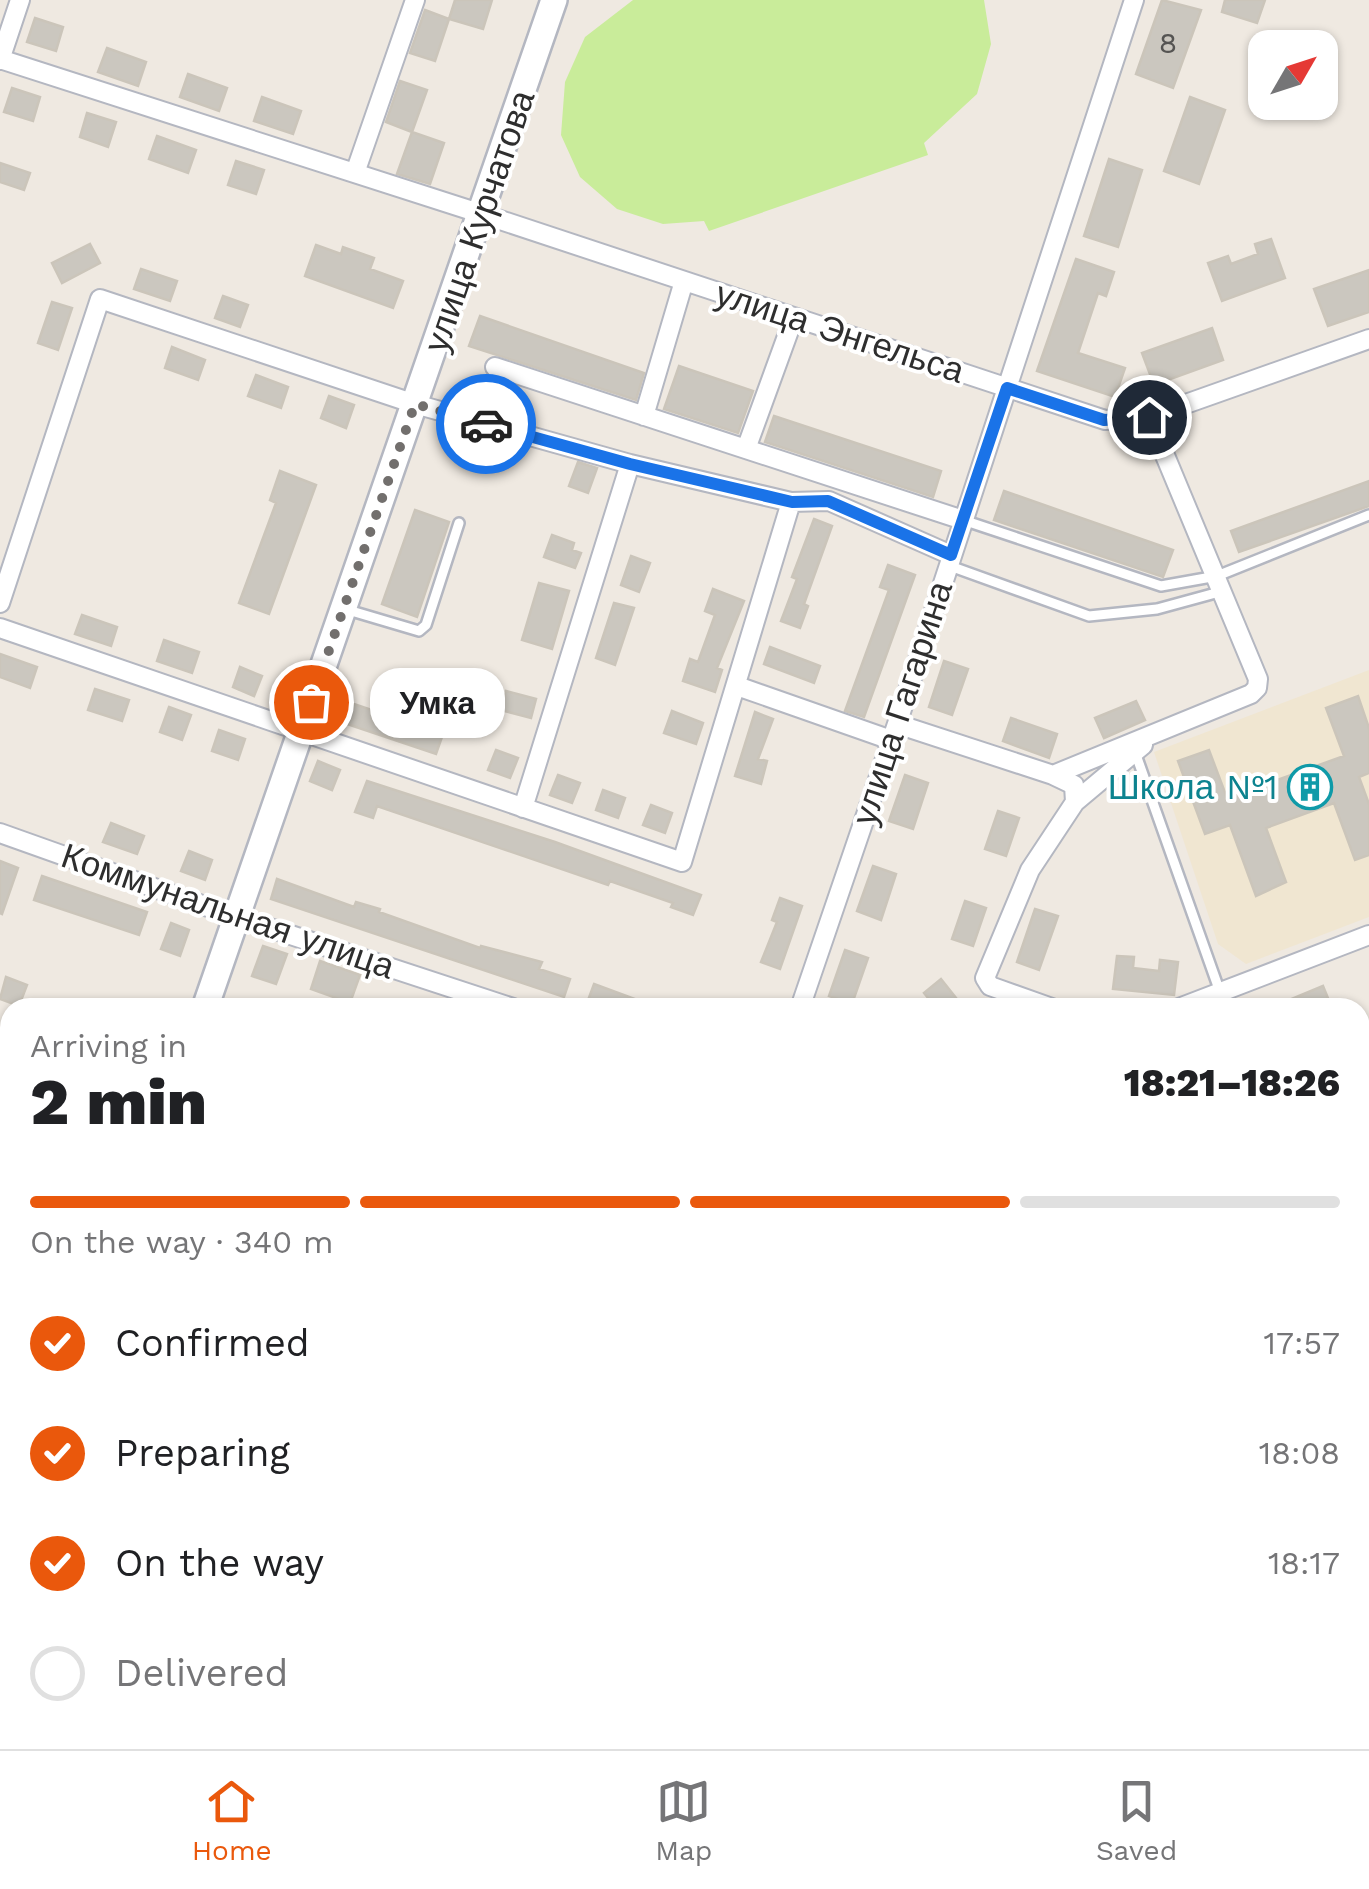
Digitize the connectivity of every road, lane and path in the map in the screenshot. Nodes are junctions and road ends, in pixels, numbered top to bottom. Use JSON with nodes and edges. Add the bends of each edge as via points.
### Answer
{"nodes":[{"id":1,"x":20,"y":0,"type":"edge"},
{"id":2,"x":415,"y":0,"type":"edge"},
{"id":3,"x":554,"y":0,"type":"edge"},
{"id":4,"x":1134,"y":0,"type":"edge"},
{"id":5,"x":0,"y":59,"type":"edge"},
{"id":6,"x":355,"y":173,"type":"junction"},
{"id":7,"x":482,"y":214,"type":"junction"},
{"id":8,"x":684,"y":281,"type":"junction"},
{"id":9,"x":794,"y":317,"type":"junction"},
{"id":10,"x":1369,"y":339,"type":"edge"},
{"id":11,"x":495,"y":367,"type":"dead end"},
{"id":12,"x":1007,"y":388,"type":"junction"},
{"id":13,"x":415,"y":404,"type":"junction"},
{"id":14,"x":644,"y":416,"type":"junction"},
{"id":15,"x":1149,"y":417,"type":"junction"},
{"id":16,"x":746,"y":449,"type":"junction"},
{"id":17,"x":630,"y":464,"type":"junction"},
{"id":18,"x":792,"y":502,"type":"junction"},
{"id":19,"x":1369,"y":514,"type":"edge"},
{"id":20,"x":963,"y":520,"type":"junction"},
{"id":21,"x":459,"y":523,"type":"dead end"},
{"id":22,"x":949,"y":560,"type":"junction"},
{"id":23,"x":1220,"y":584,"type":"junction"},
{"id":24,"x":0,"y":603,"type":"edge"},
{"id":25,"x":346,"y":609,"type":"junction"},
{"id":26,"x":0,"y":628,"type":"edge"},
{"id":27,"x":737,"y":686,"type":"junction"},
{"id":28,"x":894,"y":732,"type":"junction"},
{"id":29,"x":299,"y":733,"type":"junction"},
{"id":30,"x":1156,"y":734,"type":"junction"},
{"id":31,"x":1135,"y":752,"type":"junction"},
{"id":32,"x":1052,"y":774,"type":"junction"},
{"id":33,"x":1075,"y":802,"type":"junction"},
{"id":34,"x":523,"y":808,"type":"junction"},
{"id":35,"x":0,"y":833,"type":"edge"},
{"id":36,"x":236,"y":916,"type":"junction"},
{"id":37,"x":1369,"y":935,"type":"edge"},
{"id":38,"x":1220,"y":992,"type":"junction"},
{"id":39,"x":208,"y":998,"type":"edge"},
{"id":40,"x":482,"y":998,"type":"edge"},
{"id":41,"x":803,"y":998,"type":"edge"},
{"id":42,"x":1024,"y":998,"type":"edge"},
{"id":43,"x":1205,"y":998,"type":"edge"}],
"edges":[{"from":1,"to":5,"type":"street"},
{"from":2,"to":6,"type":"street"},
{"from":3,"to":7,"type":"street","name":"улица Курчатова"},
{"from":4,"to":12,"type":"street","name":"улица Гагарина"},
{"from":5,"to":6,"type":"street","name":"улица Энгельса"},
{"from":6,"to":7,"type":"street","name":"улица Энгельса"},
{"from":7,"to":8,"type":"street","name":"улица Энгельса"},
{"from":7,"to":13,"type":"street","name":"улица Курчатова"},
{"from":8,"to":9,"type":"street","name":"улица Энгельса"},
{"from":8,"to":14,"type":"street"},
{"from":9,"to":12,"type":"street","name":"улица Энгельса"},
{"from":9,"to":16,"type":"street"},
{"from":10,"to":15,"type":"street","name":"улица Энгельса"},
{"from":11,"to":14,"type":"street"},
{"from":12,"to":15,"type":"street","name":"улица Энгельса","via":[[1104,420]]},
{"from":12,"to":20,"type":"street","name":"улица Гагарина"},
{"from":13,"to":17,"type":"street"},
{"from":13,"to":24,"type":"street","via":[[100,299]]},
{"from":13,"to":25,"type":"street","name":"улица Курчатова"},
{"from":14,"to":16,"type":"street"},
{"from":15,"to":23,"type":"street"},
{"from":16,"to":20,"type":"street"},
{"from":17,"to":18,"type":"street"},
{"from":17,"to":34,"type":"street"},
{"from":18,"to":22,"type":"street","via":[[828,501]]},
{"from":18,"to":27,"type":"street"},
{"from":19,"to":23,"type":"lane"},
{"from":20,"to":22,"type":"street","name":"улица Гагарина"},
{"from":20,"to":23,"type":"lane","via":[[1161,586]]},
{"from":21,"to":25,"type":"lane","via":[[426,626],[419,631]]},
{"from":22,"to":23,"type":"lane","via":[[1089,616],[1157,609]]},
{"from":22,"to":28,"type":"street","name":"улица Гагарина"},
{"from":23,"to":30,"type":"street","via":[[1257,688]]},
{"from":25,"to":29,"type":"street","name":"улица Курчатова"},
{"from":26,"to":29,"type":"street"},
{"from":27,"to":28,"type":"street"},
{"from":27,"to":34,"type":"street","via":[[682,862]]},
{"from":28,"to":32,"type":"street"},
{"from":28,"to":41,"type":"street","name":"улица Гагарина"},
{"from":29,"to":34,"type":"street"},
{"from":29,"to":36,"type":"street","name":"улица Курчатова"},
{"from":30,"to":31,"type":"street"},
{"from":30,"to":32,"type":"street"},
{"from":31,"to":33,"type":"street"},
{"from":31,"to":38,"type":"lane"},
{"from":32,"to":33,"type":"street","via":[[1074,785]]},
{"from":33,"to":42,"type":"street","via":[[1030,870],[985,978]]},
{"from":35,"to":36,"type":"street","name":"Коммунальная улица"},
{"from":36,"to":39,"type":"street","name":"улица Курчатова"},
{"from":36,"to":40,"type":"street","name":"Коммунальная улица"},
{"from":37,"to":38,"type":"street"},
{"from":38,"to":43,"type":"street"}]}
